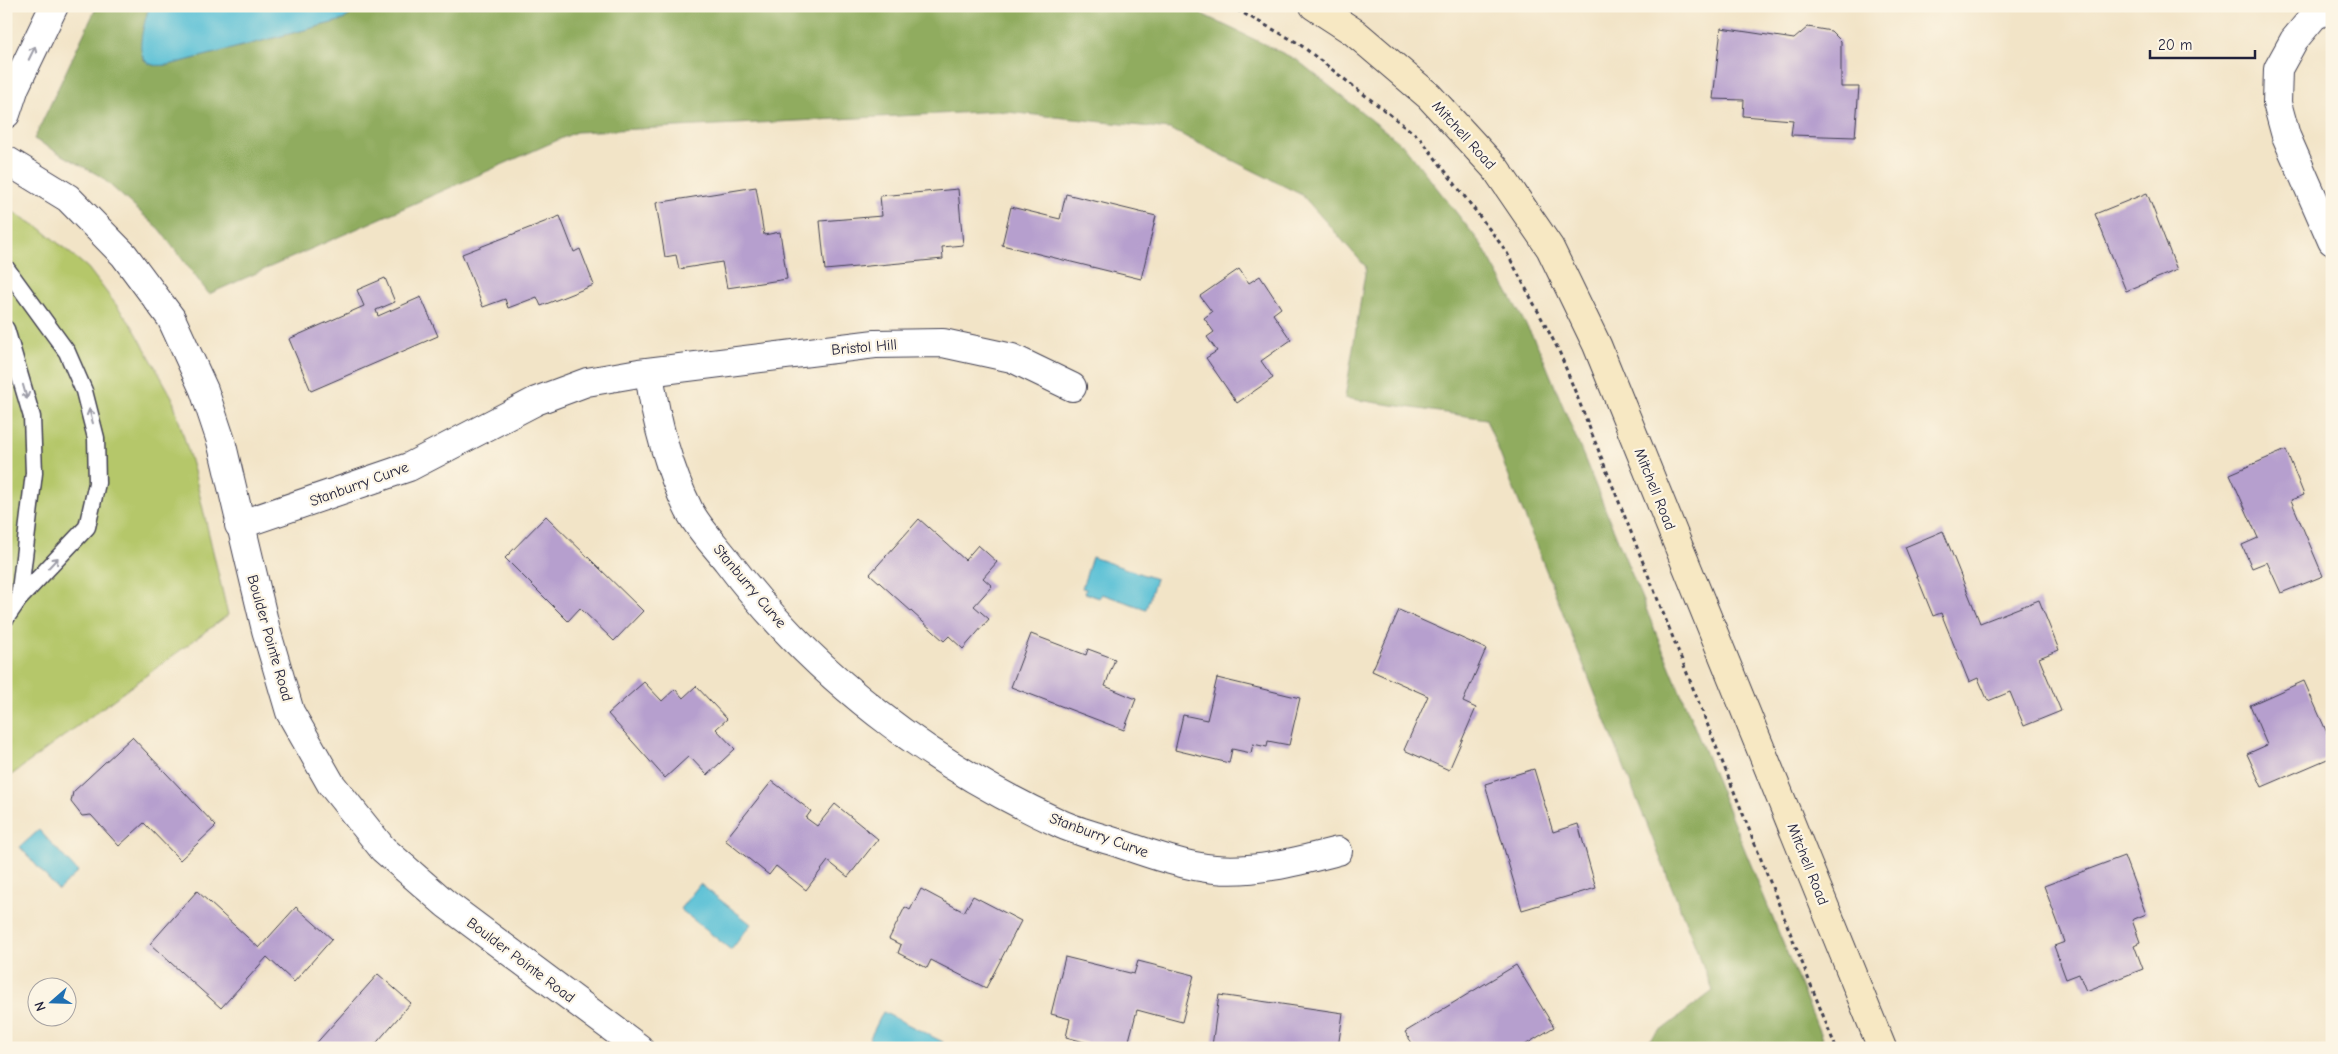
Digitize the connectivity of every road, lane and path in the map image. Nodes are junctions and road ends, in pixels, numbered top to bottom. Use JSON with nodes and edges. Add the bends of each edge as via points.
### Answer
{"nodes":[{"id":1,"x":54,"y":6,"type":"edge"},
{"id":2,"x":1230,"y":6,"type":"edge"},
{"id":3,"x":1314,"y":6,"type":"edge"},
{"id":4,"x":2332,"y":7,"type":"edge"},
{"id":5,"x":6,"y":114,"type":"edge"},
{"id":6,"x":6,"y":160,"type":"edge"},
{"id":7,"x":2332,"y":242,"type":"edge"},
{"id":8,"x":6,"y":268,"type":"edge"},
{"id":9,"x":6,"y":329,"type":"edge"},
{"id":10,"x":649,"y":373,"type":"junction"},
{"id":11,"x":1072,"y":386,"type":"dead end"},
{"id":12,"x":239,"y":525,"type":"junction"},
{"id":13,"x":19,"y":599,"type":"junction"},
{"id":14,"x":6,"y":618,"type":"edge"},
{"id":15,"x":1338,"y":851,"type":"dead end"},
{"id":16,"x":639,"y":1048,"type":"edge"},
{"id":17,"x":1836,"y":1048,"type":"edge"},
{"id":18,"x":1882,"y":1048,"type":"edge"}],
"edges":[{"from":5,"to":1,"type":"street","one_way":true,"via":[[15,87]]},
{"from":2,"to":17,"type":"path","via":[[1298,42],[1420,138],[1506,251],[1559,351]]},
{"from":3,"to":18,"type":"main road","name":"Mitchell Road","via":[[1354,32],[1429,96],[1496,169],[1550,248],[1600,354]]},
{"from":4,"to":7,"type":"street","via":[[2314,16],[2294,40],[2278,68],[2277,103],[2286,136]]},
{"from":6,"to":12,"type":"street","name":"Boulder Pointe Road","via":[[68,198],[124,255],[171,318],[204,390],[221,442]]},
{"from":13,"to":8,"type":"lane","one_way":true,"via":[[87,527],[97,482],[96,438],[84,391],[67,352]]},
{"from":9,"to":13,"type":"lane","one_way":true,"via":[[32,417],[34,473]]},
{"from":10,"to":11,"type":"street","name":"Bristol Hill","via":[[875,344],[943,343],[1012,358]]},
{"from":10,"to":12,"type":"street","name":"Stanburry Curve","via":[[586,382],[536,400],[409,467]]},
{"from":10,"to":15,"type":"street","name":"Stanburry Curve","via":[[667,460],[690,512],[750,591],[796,640],[891,725],[972,779],[1061,824],[1153,855],[1214,869],[1277,866]]},
{"from":12,"to":16,"type":"street","name":"Boulder Pointe Road","via":[[290,712],[331,784],[383,849],[439,898]]},
{"from":13,"to":14,"type":"lane"}]}
